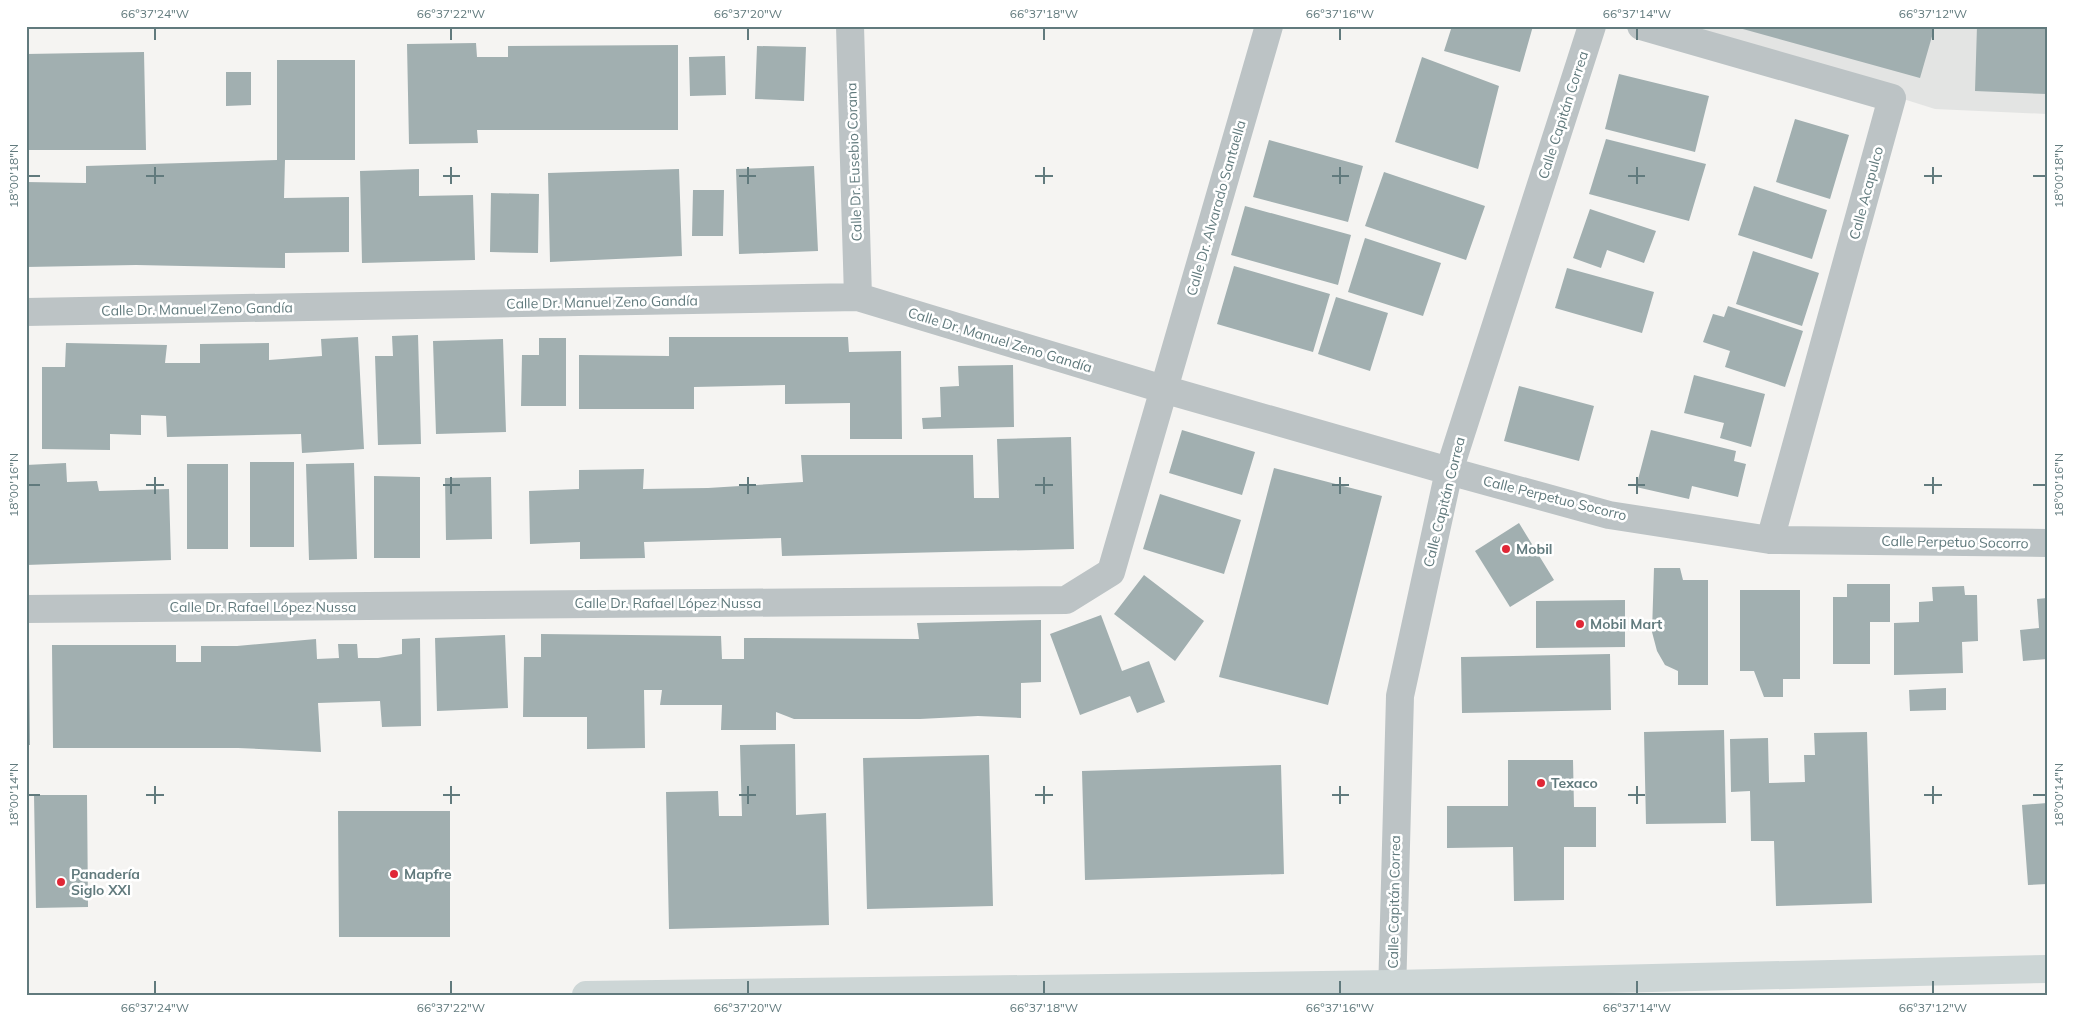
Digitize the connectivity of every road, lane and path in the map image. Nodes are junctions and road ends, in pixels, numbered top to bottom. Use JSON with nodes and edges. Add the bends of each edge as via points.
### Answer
{"nodes":[{"id":1,"x":850,"y":26,"type":"edge"},
{"id":2,"x":1269,"y":26,"type":"edge"},
{"id":3,"x":1592,"y":26,"type":"edge"},
{"id":4,"x":1656,"y":28,"type":"edge"},
{"id":5,"x":858,"y":297,"type":"junction"},
{"id":6,"x":26,"y":312,"type":"edge"},
{"id":7,"x":1163,"y":389,"type":"junction"},
{"id":8,"x":1449,"y":471,"type":"junction"},
{"id":9,"x":1770,"y":540,"type":"junction"},
{"id":10,"x":2047,"y":543,"type":"edge"},
{"id":11,"x":26,"y":608,"type":"edge"},
{"id":12,"x":2047,"y":969,"type":"edge"},
{"id":13,"x":1392,"y":989,"type":"edge"},
{"id":14,"x":586,"y":995,"type":"edge"}],
"edges":[{"from":1,"to":5,"type":"street","name":"Calle Dr. Eusebio Corana"},
{"from":2,"to":7,"type":"street","name":"Calle Dr. Alvarado Santaella"},
{"from":3,"to":8,"type":"street","name":"Calle Capitán Correa"},
{"from":4,"to":9,"type":"street","name":"Calle Acapulco","via":[[1892,98]]},
{"from":5,"to":6,"type":"street","name":"Calle Dr. Manuel Zeno Gandía"},
{"from":5,"to":7,"type":"street","name":"Calle Dr. Manuel Zeno Gandía"},
{"from":7,"to":8,"type":"street","name":"Calle Perpetuo Socorro"},
{"from":7,"to":11,"type":"street","name":"Calle Dr. Rafael López Nussa","via":[[1111,572],[1066,600]]},
{"from":8,"to":9,"type":"street","name":"Calle Perpetuo Socorro","via":[[1609,514]]},
{"from":8,"to":13,"type":"street","name":"Calle Capitán Correa","via":[[1400,696]]},
{"from":9,"to":10,"type":"street","name":"Calle Perpetuo Socorro"},
{"from":12,"to":13,"type":"main road"},
{"from":13,"to":14,"type":"main road"}]}
